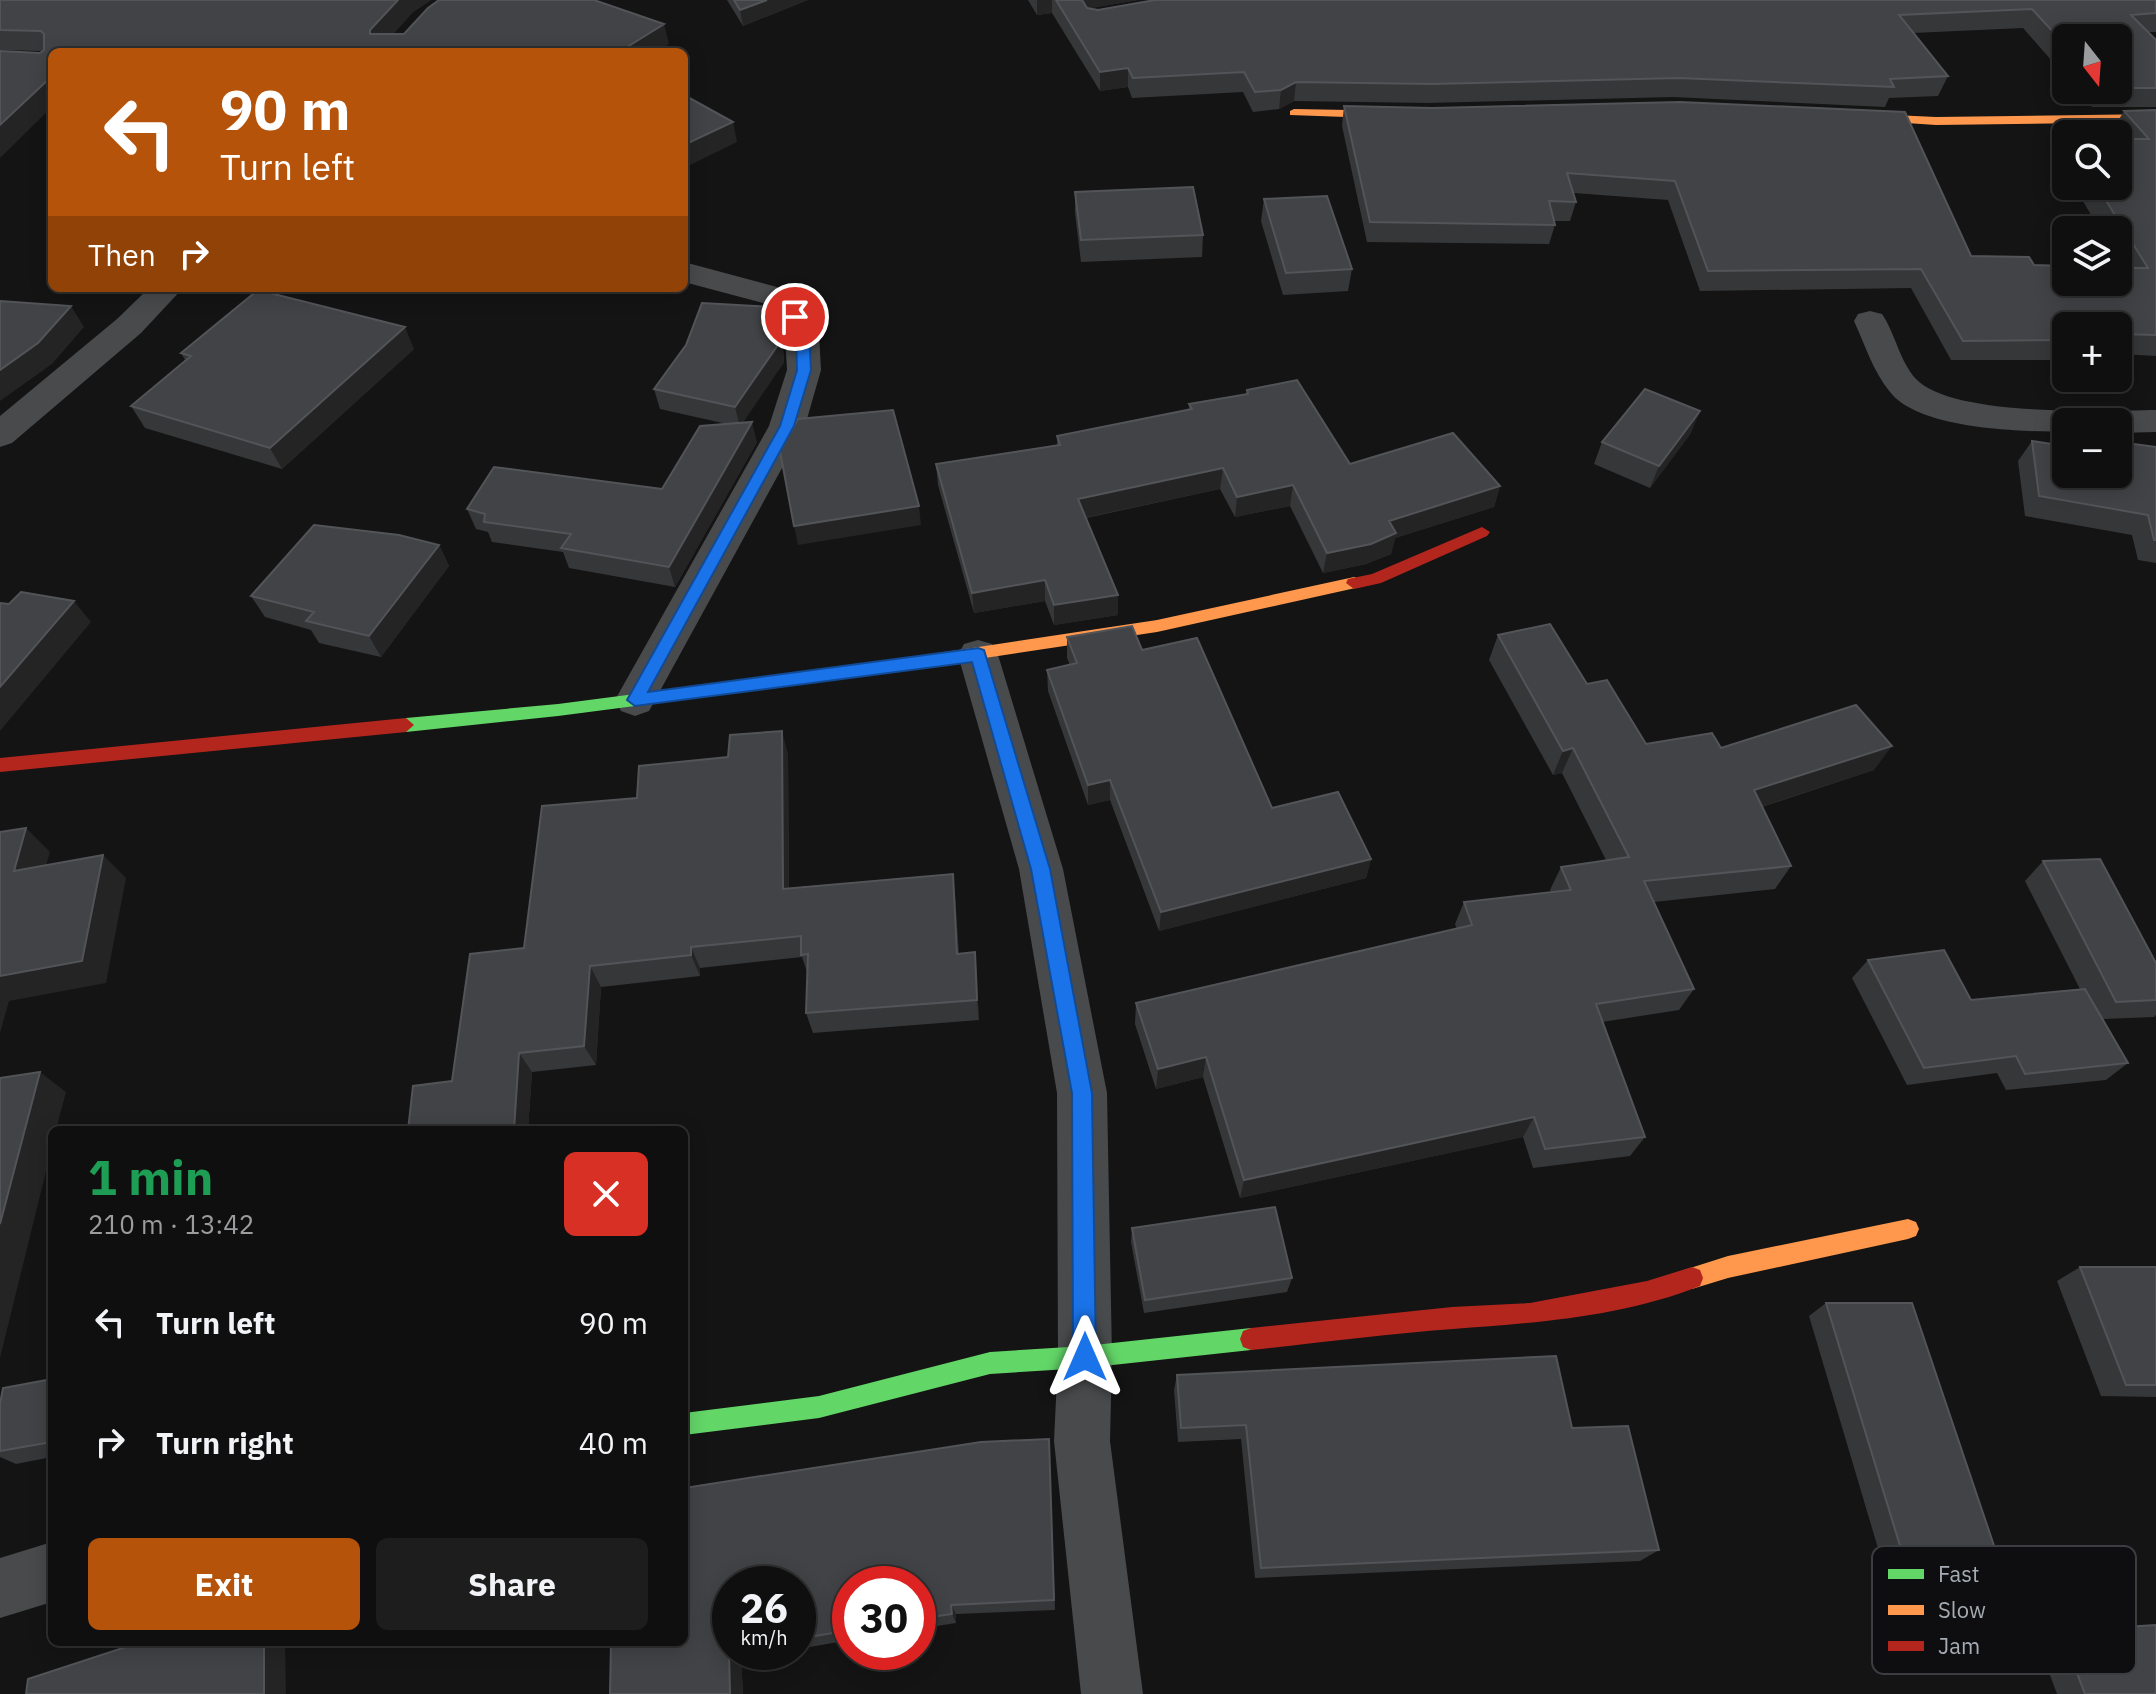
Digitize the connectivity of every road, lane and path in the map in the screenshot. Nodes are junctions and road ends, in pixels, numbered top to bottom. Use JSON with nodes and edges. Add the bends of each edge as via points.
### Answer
{"nodes":[{"id":1,"x":1294,"y":113,"type":"dead end"},
{"id":2,"x":1428,"y":115,"type":"edge"},
{"id":3,"x":1828,"y":116,"type":"edge"},
{"id":4,"x":2156,"y":118,"type":"edge"},
{"id":5,"x":688,"y":273,"type":"edge"},
{"id":6,"x":163,"y":292,"type":"edge"},
{"id":7,"x":1870,"y":321,"type":"dead end"},
{"id":8,"x":2052,"y":419,"type":"edge"},
{"id":9,"x":2156,"y":421,"type":"edge"},
{"id":10,"x":2132,"y":422,"type":"edge"},
{"id":11,"x":0,"y":435,"type":"edge"},
{"id":12,"x":1482,"y":532,"type":"dead end"},
{"id":13,"x":978,"y":655,"type":"junction"},
{"id":14,"x":635,"y":700,"type":"junction"},
{"id":15,"x":0,"y":765,"type":"edge"},
{"id":16,"x":1908,"y":1229,"type":"dead end"},
{"id":17,"x":1085,"y":1357,"type":"junction"},
{"id":18,"x":688,"y":1423,"type":"edge"},
{"id":19,"x":48,"y":1573,"type":"edge"},
{"id":20,"x":0,"y":1588,"type":"edge"},
{"id":21,"x":1112,"y":1694,"type":"edge"}],
"edges":[{"from":1,"to":2,"type":"street"},
{"from":3,"to":4,"type":"street","via":[[1936,121]]},
{"from":5,"to":14,"type":"street","via":[[788,300],[802,334],[804,370],[787,426]]},
{"from":6,"to":11,"type":"street"},
{"from":7,"to":8,"type":"street","via":[[1905,388],[1921,401],[1949,410]]},
{"from":9,"to":10,"type":"street"},
{"from":12,"to":13,"type":"street","via":[[1375,579],[1157,626]]},
{"from":13,"to":14,"type":"street"},
{"from":13,"to":17,"type":"street","via":[[1041,869],[1082,1093]]},
{"from":14,"to":15,"type":"street"},
{"from":16,"to":17,"type":"street","via":[[1728,1267],[1647,1292],[1530,1314]]},
{"from":17,"to":18,"type":"street","via":[[990,1363],[819,1407]]},
{"from":17,"to":21,"type":"street","via":[[1082,1441]]},
{"from":19,"to":20,"type":"street"}]}
